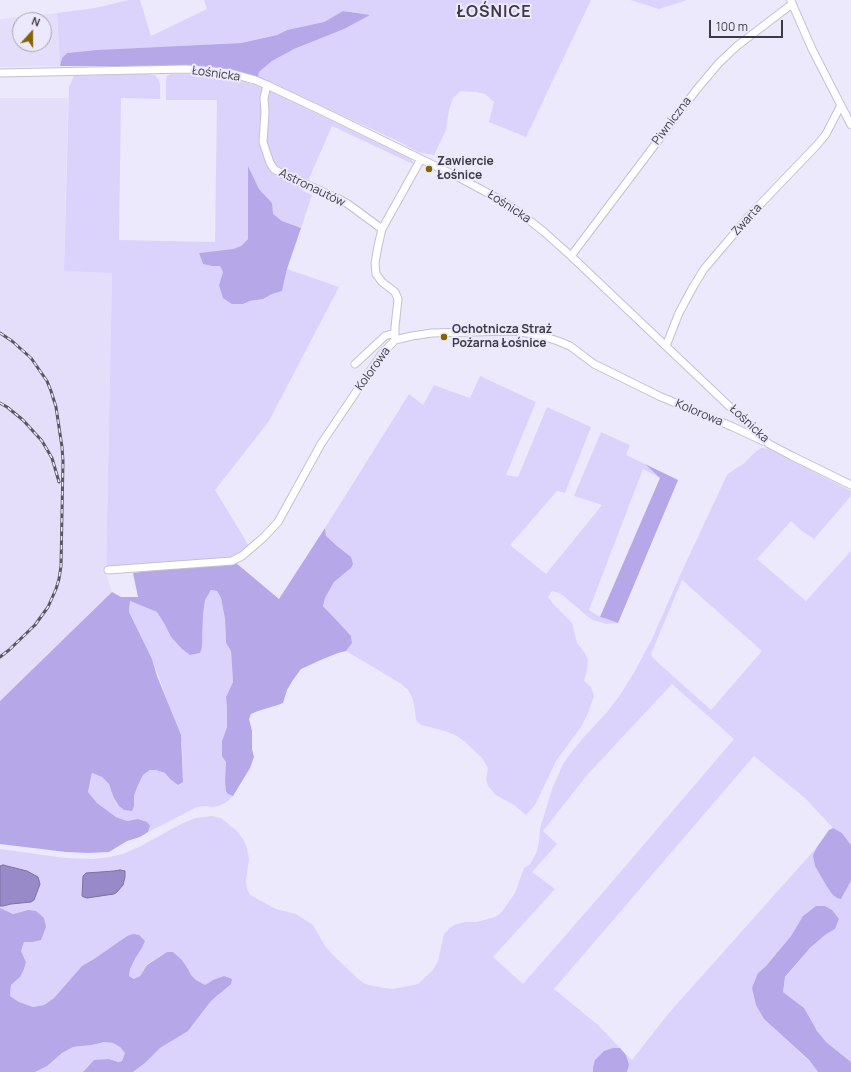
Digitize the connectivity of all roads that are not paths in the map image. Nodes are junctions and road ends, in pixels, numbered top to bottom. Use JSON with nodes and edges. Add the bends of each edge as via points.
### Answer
{"nodes":[{"id":1,"x":791,"y":2,"type":"edge"},
{"id":2,"x":0,"y":72,"type":"edge"},
{"id":3,"x":266,"y":85,"type":"junction"},
{"id":4,"x":841,"y":104,"type":"junction"},
{"id":5,"x":851,"y":125,"type":"edge"},
{"id":6,"x":421,"y":160,"type":"junction"},
{"id":7,"x":382,"y":230,"type":"junction"},
{"id":8,"x":571,"y":256,"type":"junction"},
{"id":9,"x":395,"y":337,"type":"junction"},
{"id":10,"x":666,"y":346,"type":"junction"},
{"id":11,"x":355,"y":364,"type":"dead end"},
{"id":12,"x":769,"y":444,"type":"junction"},
{"id":13,"x":851,"y":485,"type":"edge"},
{"id":14,"x":108,"y":570,"type":"dead end"}],
"edges":[{"from":1,"to":4,"type":"street"},
{"from":1,"to":8,"type":"street","name":"Piwniczna","via":[[719,63]]},
{"from":2,"to":3,"type":"street","name":"Łośnicka","via":[[186,69],[232,74]]},
{"from":3,"to":6,"type":"street","name":"Łośnicka"},
{"from":3,"to":7,"type":"street","name":"Astronautów","via":[[263,142],[274,169],[348,204]]},
{"from":4,"to":5,"type":"street"},
{"from":4,"to":10,"type":"street","name":"Zwarta","via":[[826,134],[817,145],[704,269],[679,313]]},
{"from":6,"to":7,"type":"street"},
{"from":6,"to":8,"type":"street","name":"Łośnicka","via":[[511,207]]},
{"from":7,"to":9,"type":"street","via":[[375,270],[378,278],[398,297]]},
{"from":8,"to":10,"type":"street","name":"Łośnicka"},
{"from":9,"to":11,"type":"street","via":[[385,336]]},
{"from":9,"to":12,"type":"street","name":"Kolorowa","via":[[514,331],[558,340],[594,364],[659,396]]},
{"from":9,"to":14,"type":"street","name":"Kolorowa","via":[[321,444],[278,522],[242,556],[232,561]]},
{"from":10,"to":12,"type":"street","name":"Łośnicka"},
{"from":12,"to":13,"type":"street","name":"Łośnicka"}]}
